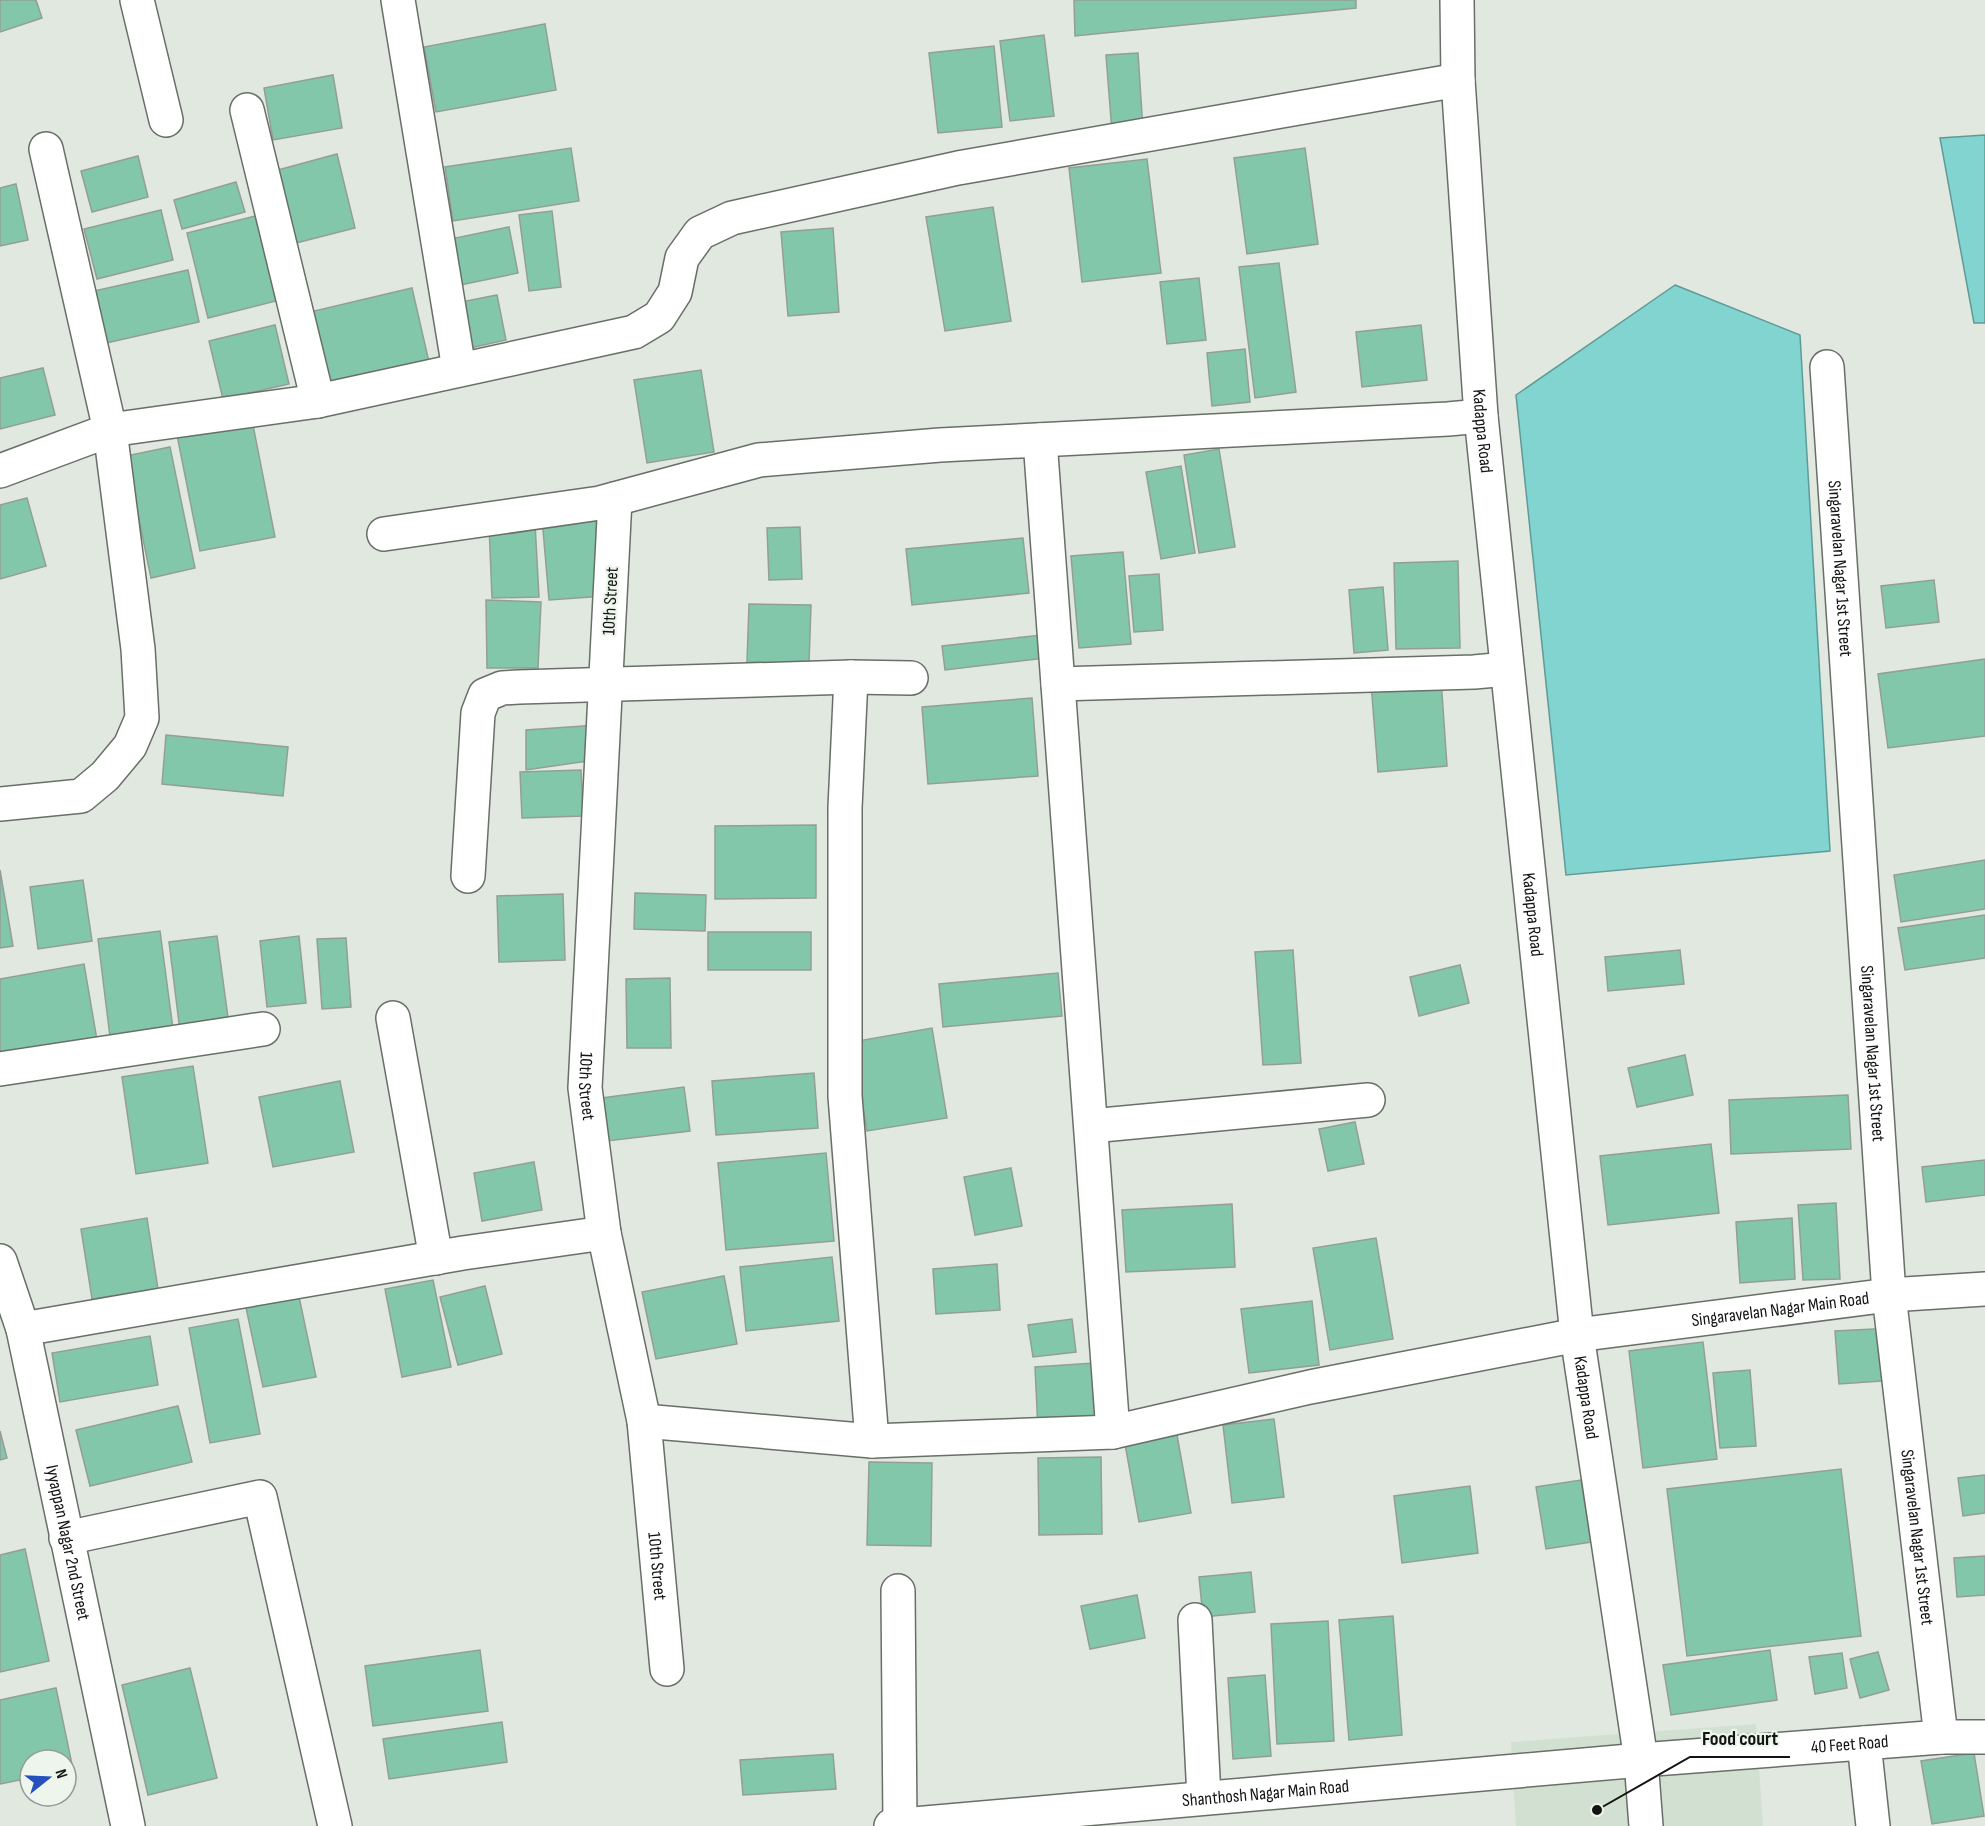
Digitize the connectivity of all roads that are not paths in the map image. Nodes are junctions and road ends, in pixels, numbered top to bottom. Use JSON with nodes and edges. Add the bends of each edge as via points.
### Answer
{"nodes":[{"id":1,"x":137,"y":0,"type":"edge"},
{"id":2,"x":398,"y":0,"type":"edge"},
{"id":3,"x":1457,"y":0,"type":"edge"},
{"id":4,"x":1458,"y":80,"type":"junction"},
{"id":5,"x":248,"y":110,"type":"dead end"},
{"id":6,"x":166,"y":120,"type":"dead end"},
{"id":7,"x":46,"y":149,"type":"dead end"},
{"id":8,"x":1827,"y":368,"type":"dead end"},
{"id":9,"x":459,"y":369,"type":"junction"},
{"id":10,"x":318,"y":401,"type":"junction"},
{"id":11,"x":1480,"y":416,"type":"junction"},
{"id":12,"x":110,"y":430,"type":"junction"},
{"id":13,"x":1040,"y":440,"type":"junction"},
{"id":14,"x":0,"y":471,"type":"edge"},
{"id":15,"x":615,"y":499,"type":"junction"},
{"id":16,"x":384,"y":534,"type":"dead end"},
{"id":17,"x":1507,"y":669,"type":"junction"},
{"id":18,"x":851,"y":677,"type":"junction"},
{"id":19,"x":911,"y":678,"type":"dead end"},
{"id":20,"x":606,"y":684,"type":"junction"},
{"id":21,"x":1058,"y":684,"type":"junction"},
{"id":22,"x":0,"y":804,"type":"edge"},
{"id":23,"x":468,"y":876,"type":"dead end"},
{"id":24,"x":393,"y":1018,"type":"dead end"},
{"id":25,"x":263,"y":1029,"type":"dead end"},
{"id":26,"x":0,"y":1069,"type":"edge"},
{"id":27,"x":1368,"y":1100,"type":"dead end"},
{"id":28,"x":1090,"y":1126,"type":"junction"},
{"id":29,"x":604,"y":1233,"type":"junction"},
{"id":30,"x":436,"y":1258,"type":"junction"},
{"id":31,"x":0,"y":1263,"type":"edge"},
{"id":32,"x":1985,"y":1289,"type":"edge"},
{"id":33,"x":1889,"y":1295,"type":"junction"},
{"id":34,"x":23,"y":1329,"type":"junction"},
{"id":35,"x":1576,"y":1335,"type":"junction"},
{"id":36,"x":644,"y":1421,"type":"junction"},
{"id":37,"x":1113,"y":1432,"type":"junction"},
{"id":38,"x":872,"y":1441,"type":"junction"},
{"id":39,"x":66,"y":1538,"type":"junction"},
{"id":40,"x":898,"y":1591,"type":"dead end"},
{"id":41,"x":1195,"y":1620,"type":"dead end"},
{"id":42,"x":667,"y":1669,"type":"dead end"},
{"id":43,"x":1941,"y":1737,"type":"junction"},
{"id":44,"x":1985,"y":1737,"type":"edge"},
{"id":45,"x":1864,"y":1743,"type":"junction"},
{"id":46,"x":1641,"y":1760,"type":"junction"},
{"id":47,"x":1184,"y":1808,"type":"edge"},
{"id":48,"x":128,"y":1826,"type":"edge"},
{"id":49,"x":335,"y":1826,"type":"edge"},
{"id":50,"x":891,"y":1826,"type":"edge"},
{"id":51,"x":900,"y":1826,"type":"edge"},
{"id":52,"x":1646,"y":1826,"type":"edge"},
{"id":53,"x":1873,"y":1826,"type":"edge"}],
"edges":[{"from":1,"to":6,"type":"street"},
{"from":2,"to":9,"type":"street"},
{"from":3,"to":4,"type":"street","name":"Kadappa Road"},
{"from":4,"to":9,"type":"street","via":[[958,168],[732,218],[700,233],[682,258],[675,292],[659,317],[634,332]]},
{"from":4,"to":11,"type":"street","name":"Kadappa Road"},
{"from":5,"to":10,"type":"street"},
{"from":7,"to":12,"type":"street"},
{"from":8,"to":33,"type":"street","name":"Singaravelan Nagar 1st Street"},
{"from":9,"to":10,"type":"street"},
{"from":10,"to":12,"type":"street"},
{"from":11,"to":13,"type":"street"},
{"from":11,"to":17,"type":"street","name":"Kadappa Road"},
{"from":12,"to":14,"type":"street"},
{"from":12,"to":22,"type":"street","via":[[138,649],[142,718],[130,746],[105,776],[81,796]]},
{"from":13,"to":15,"type":"street","via":[[759,460]]},
{"from":13,"to":21,"type":"street"},
{"from":15,"to":16,"type":"street"},
{"from":15,"to":20,"type":"street","name":"10th Street"},
{"from":17,"to":21,"type":"street"},
{"from":17,"to":35,"type":"street","name":"Kadappa Road"},
{"from":18,"to":19,"type":"street"},
{"from":18,"to":20,"type":"street"},
{"from":18,"to":38,"type":"street","via":[[845,808],[845,1096]]},
{"from":20,"to":23,"type":"street","via":[[502,688],[485,695],[478,713]]},
{"from":20,"to":29,"type":"street","name":"10th Street","via":[[585,1088]]},
{"from":21,"to":28,"type":"street"},
{"from":24,"to":30,"type":"street"},
{"from":25,"to":26,"type":"street"},
{"from":27,"to":28,"type":"street"},
{"from":28,"to":37,"type":"street"},
{"from":29,"to":30,"type":"street"},
{"from":29,"to":36,"type":"street","name":"10th Street"},
{"from":30,"to":34,"type":"street"},
{"from":31,"to":34,"type":"street","name":"Iyyappan Nagar 2nd Street"},
{"from":32,"to":33,"type":"street","name":"Singaravelan Nagar Main Road"},
{"from":33,"to":35,"type":"street","name":"Singaravelan Nagar Main Road"},
{"from":33,"to":43,"type":"street","name":"Singaravelan Nagar 1st Street"},
{"from":34,"to":39,"type":"street","name":"Iyyappan Nagar 2nd Street"},
{"from":35,"to":37,"type":"street","name":"Singaravelan Nagar Main Road","via":[[1310,1387]]},
{"from":35,"to":46,"type":"street","name":"Kadappa Road"},
{"from":36,"to":38,"type":"street","name":"Singaravelan Nagar Main Road"},
{"from":36,"to":42,"type":"street","name":"10th Street"},
{"from":37,"to":38,"type":"street","name":"Singaravelan Nagar Main Road"},
{"from":39,"to":48,"type":"street","name":"Iyyappan Nagar 2nd Street"},
{"from":39,"to":49,"type":"street","via":[[260,1497]]},
{"from":40,"to":51,"type":"street"},
{"from":41,"to":47,"type":"street"},
{"from":43,"to":44,"type":"street","name":"40 Feet Road"},
{"from":43,"to":45,"type":"street","name":"40 Feet Road"},
{"from":45,"to":46,"type":"street","name":"40 Feet Road"},
{"from":45,"to":53,"type":"street"},
{"from":46,"to":47,"type":"street","name":"Shanthosh Nagar Main Road"},
{"from":46,"to":52,"type":"street","name":"Kadappa Road"},
{"from":47,"to":51,"type":"street","name":"Shanthosh Nagar Main Road"},
{"from":50,"to":51,"type":"street","name":"Shanthosh Nagar Main Road"}]}
